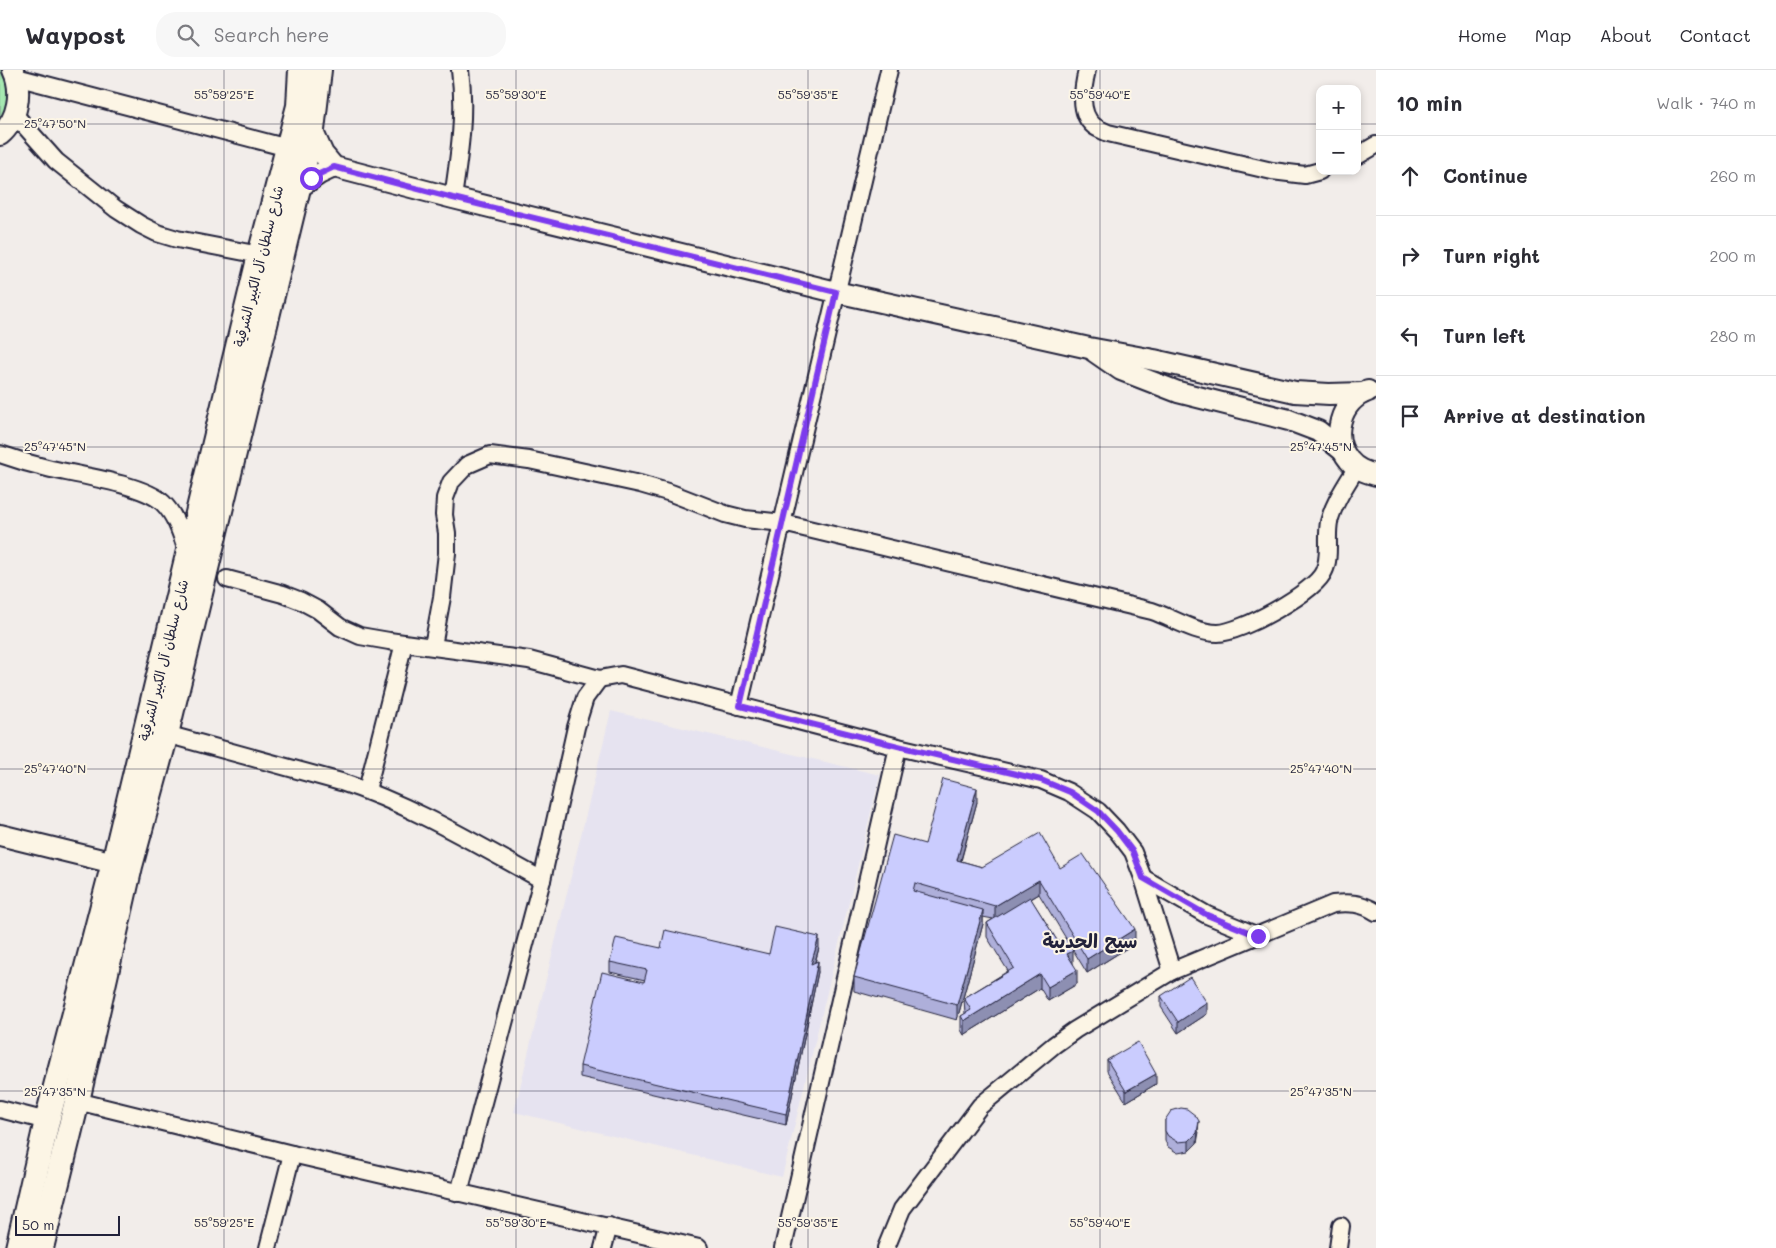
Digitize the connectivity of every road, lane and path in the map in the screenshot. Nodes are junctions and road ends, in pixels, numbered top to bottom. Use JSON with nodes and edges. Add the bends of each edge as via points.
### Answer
{"nodes":[{"id":1,"x":301,"y":70,"type":"edge"},
{"id":2,"x":320,"y":70,"type":"edge"},
{"id":3,"x":460,"y":70,"type":"edge"},
{"id":4,"x":889,"y":70,"type":"edge"},
{"id":5,"x":1087,"y":70,"type":"edge"},
{"id":6,"x":14,"y":74,"type":"edge"},
{"id":7,"x":15,"y":115,"type":"junction"},
{"id":8,"x":312,"y":130,"type":"junction"},
{"id":9,"x":0,"y":136,"type":"edge"},
{"id":10,"x":1376,"y":145,"type":"edge"},
{"id":11,"x":288,"y":148,"type":"junction"},
{"id":12,"x":1361,"y":154,"type":"edge"},
{"id":13,"x":334,"y":167,"type":"junction"},
{"id":14,"x":1316,"y":172,"type":"edge"},
{"id":15,"x":298,"y":188,"type":"junction"},
{"id":16,"x":453,"y":198,"type":"junction"},
{"id":17,"x":260,"y":255,"type":"junction"},
{"id":18,"x":836,"y":292,"type":"junction"},
{"id":19,"x":1089,"y":348,"type":"junction"},
{"id":20,"x":1370,"y":391,"type":"edge"},
{"id":21,"x":1342,"y":450,"type":"junction"},
{"id":22,"x":0,"y":454,"type":"edge"},
{"id":23,"x":1368,"y":474,"type":"edge"},
{"id":24,"x":782,"y":523,"type":"junction"},
{"id":25,"x":188,"y":554,"type":"junction"},
{"id":26,"x":227,"y":579,"type":"dead end"},
{"id":27,"x":404,"y":642,"type":"junction"},
{"id":28,"x":433,"y":646,"type":"junction"},
{"id":29,"x":599,"y":679,"type":"junction"},
{"id":30,"x":740,"y":706,"type":"junction"},
{"id":31,"x":166,"y":734,"type":"junction"},
{"id":32,"x":898,"y":746,"type":"junction"},
{"id":33,"x":367,"y":790,"type":"junction"},
{"id":34,"x":0,"y":834,"type":"edge"},
{"id":35,"x":114,"y":863,"type":"junction"},
{"id":36,"x":1143,"y":878,"type":"junction"},
{"id":37,"x":542,"y":880,"type":"junction"},
{"id":38,"x":1376,"y":912,"type":"edge"},
{"id":39,"x":1258,"y":936,"type":"junction"},
{"id":40,"x":1172,"y":971,"type":"junction"},
{"id":41,"x":76,"y":1101,"type":"junction"},
{"id":42,"x":0,"y":1109,"type":"edge"},
{"id":43,"x":47,"y":1121,"type":"junction"},
{"id":44,"x":292,"y":1154,"type":"junction"},
{"id":45,"x":460,"y":1193,"type":"junction"},
{"id":46,"x":608,"y":1226,"type":"junction"},
{"id":47,"x":1341,"y":1226,"type":"dead end"},
{"id":48,"x":18,"y":1248,"type":"edge"},
{"id":49,"x":41,"y":1248,"type":"edge"},
{"id":50,"x":268,"y":1248,"type":"edge"},
{"id":51,"x":603,"y":1248,"type":"edge"},
{"id":52,"x":699,"y":1248,"type":"edge"},
{"id":53,"x":783,"y":1248,"type":"edge"},
{"id":54,"x":886,"y":1248,"type":"edge"},
{"id":55,"x":1338,"y":1248,"type":"edge"}],
"edges":[{"from":1,"to":11,"type":"main road","name":"شارع سلطان آل الكبير الشرقية","via":[[299,106]]},
{"from":2,"to":8,"type":"main road","name":"شارع سلطان آل الكبير الشرقية"},
{"from":3,"to":16,"type":"street","via":[[462,139]]},
{"from":4,"to":18,"type":"street"},
{"from":5,"to":14,"type":"street","via":[[1082,91],[1086,113],[1093,126],[1108,133],[1272,172],[1306,175]]},
{"from":6,"to":7,"type":"street","via":[[18,96]]},
{"from":6,"to":11,"type":"street"},
{"from":7,"to":9,"type":"street"},
{"from":7,"to":17,"type":"street","via":[[56,162],[141,225],[177,239]]},
{"from":8,"to":13,"type":"street","via":[[323,154]]},
{"from":8,"to":15,"type":"main road","name":"شارع سلطان آل الكبير الشرقية"},
{"from":10,"to":12,"type":"street"},
{"from":11,"to":17,"type":"main road","name":"شارع سلطان آل الكبير الشرقية"},
{"from":13,"to":15,"type":"street"},
{"from":13,"to":16,"type":"street"},
{"from":15,"to":31,"type":"main road","name":"شارع سلطان آل الكبير الشرقية"},
{"from":16,"to":18,"type":"street"},
{"from":17,"to":25,"type":"main road","name":"شارع سلطان آل الكبير الشرقية"},
{"from":18,"to":19,"type":"street"},
{"from":18,"to":24,"type":"street"},
{"from":19,"to":20,"type":"street","via":[[1295,392]]},
{"from":19,"to":21,"type":"street","via":[[1120,370],[1178,392],[1289,420],[1318,431]]},
{"from":20,"to":21,"type":"street","via":[[1352,401],[1344,411],[1339,424]]},
{"from":21,"to":23,"type":"street","via":[[1349,460]]},
{"from":22,"to":25,"type":"street","via":[[154,496],[163,502],[175,520]]},
{"from":23,"to":24,"type":"street","via":[[1332,511],[1326,569],[1322,577],[1298,597],[1251,624],[1219,633],[1200,630],[1152,611]]},
{"from":24,"to":28,"type":"street","via":[[725,514],[671,492],[640,484],[490,455],[467,465],[451,482],[445,498],[447,553]]},
{"from":24,"to":30,"type":"street"},
{"from":25,"to":35,"type":"main road","name":"شارع سلطان آل الكبير الشرقية"},
{"from":26,"to":27,"type":"street","via":[[301,601],[360,636]]},
{"from":27,"to":28,"type":"street"},
{"from":27,"to":33,"type":"street"},
{"from":28,"to":29,"type":"street","via":[[529,660]]},
{"from":29,"to":30,"type":"street","via":[[621,675]]},
{"from":29,"to":37,"type":"street","via":[[585,698],[576,727]]},
{"from":30,"to":32,"type":"street"},
{"from":31,"to":33,"type":"street"},
{"from":31,"to":41,"type":"main road","name":"شارع سلطان آل الكبير الشرقية","via":[[130,866]]},
{"from":32,"to":36,"type":"street","via":[[1041,780],[1070,792],[1098,811],[1117,831],[1133,852]]},
{"from":32,"to":53,"type":"street"},
{"from":33,"to":37,"type":"street","via":[[419,812]]},
{"from":34,"to":35,"type":"street"},
{"from":35,"to":43,"type":"main road","name":"شارع سلطان آل الكبير الشرقية"},
{"from":36,"to":39,"type":"street","via":[[1207,915]]},
{"from":36,"to":40,"type":"street"},
{"from":37,"to":45,"type":"street"},
{"from":38,"to":39,"type":"street","via":[[1348,902],[1333,904]]},
{"from":39,"to":40,"type":"street"},
{"from":40,"to":54,"type":"street","via":[[1075,1030],[980,1106],[902,1209]]},
{"from":41,"to":44,"type":"street"},
{"from":41,"to":49,"type":"main road","name":"شارع سلطان آل الكبير الشرقية"},
{"from":42,"to":43,"type":"street"},
{"from":43,"to":48,"type":"main road","name":"شارع سلطان آل الكبير الشرقية"},
{"from":44,"to":45,"type":"street"},
{"from":44,"to":50,"type":"street"},
{"from":45,"to":46,"type":"street"},
{"from":46,"to":51,"type":"street"},
{"from":46,"to":52,"type":"street"},
{"from":47,"to":55,"type":"street"}]}
